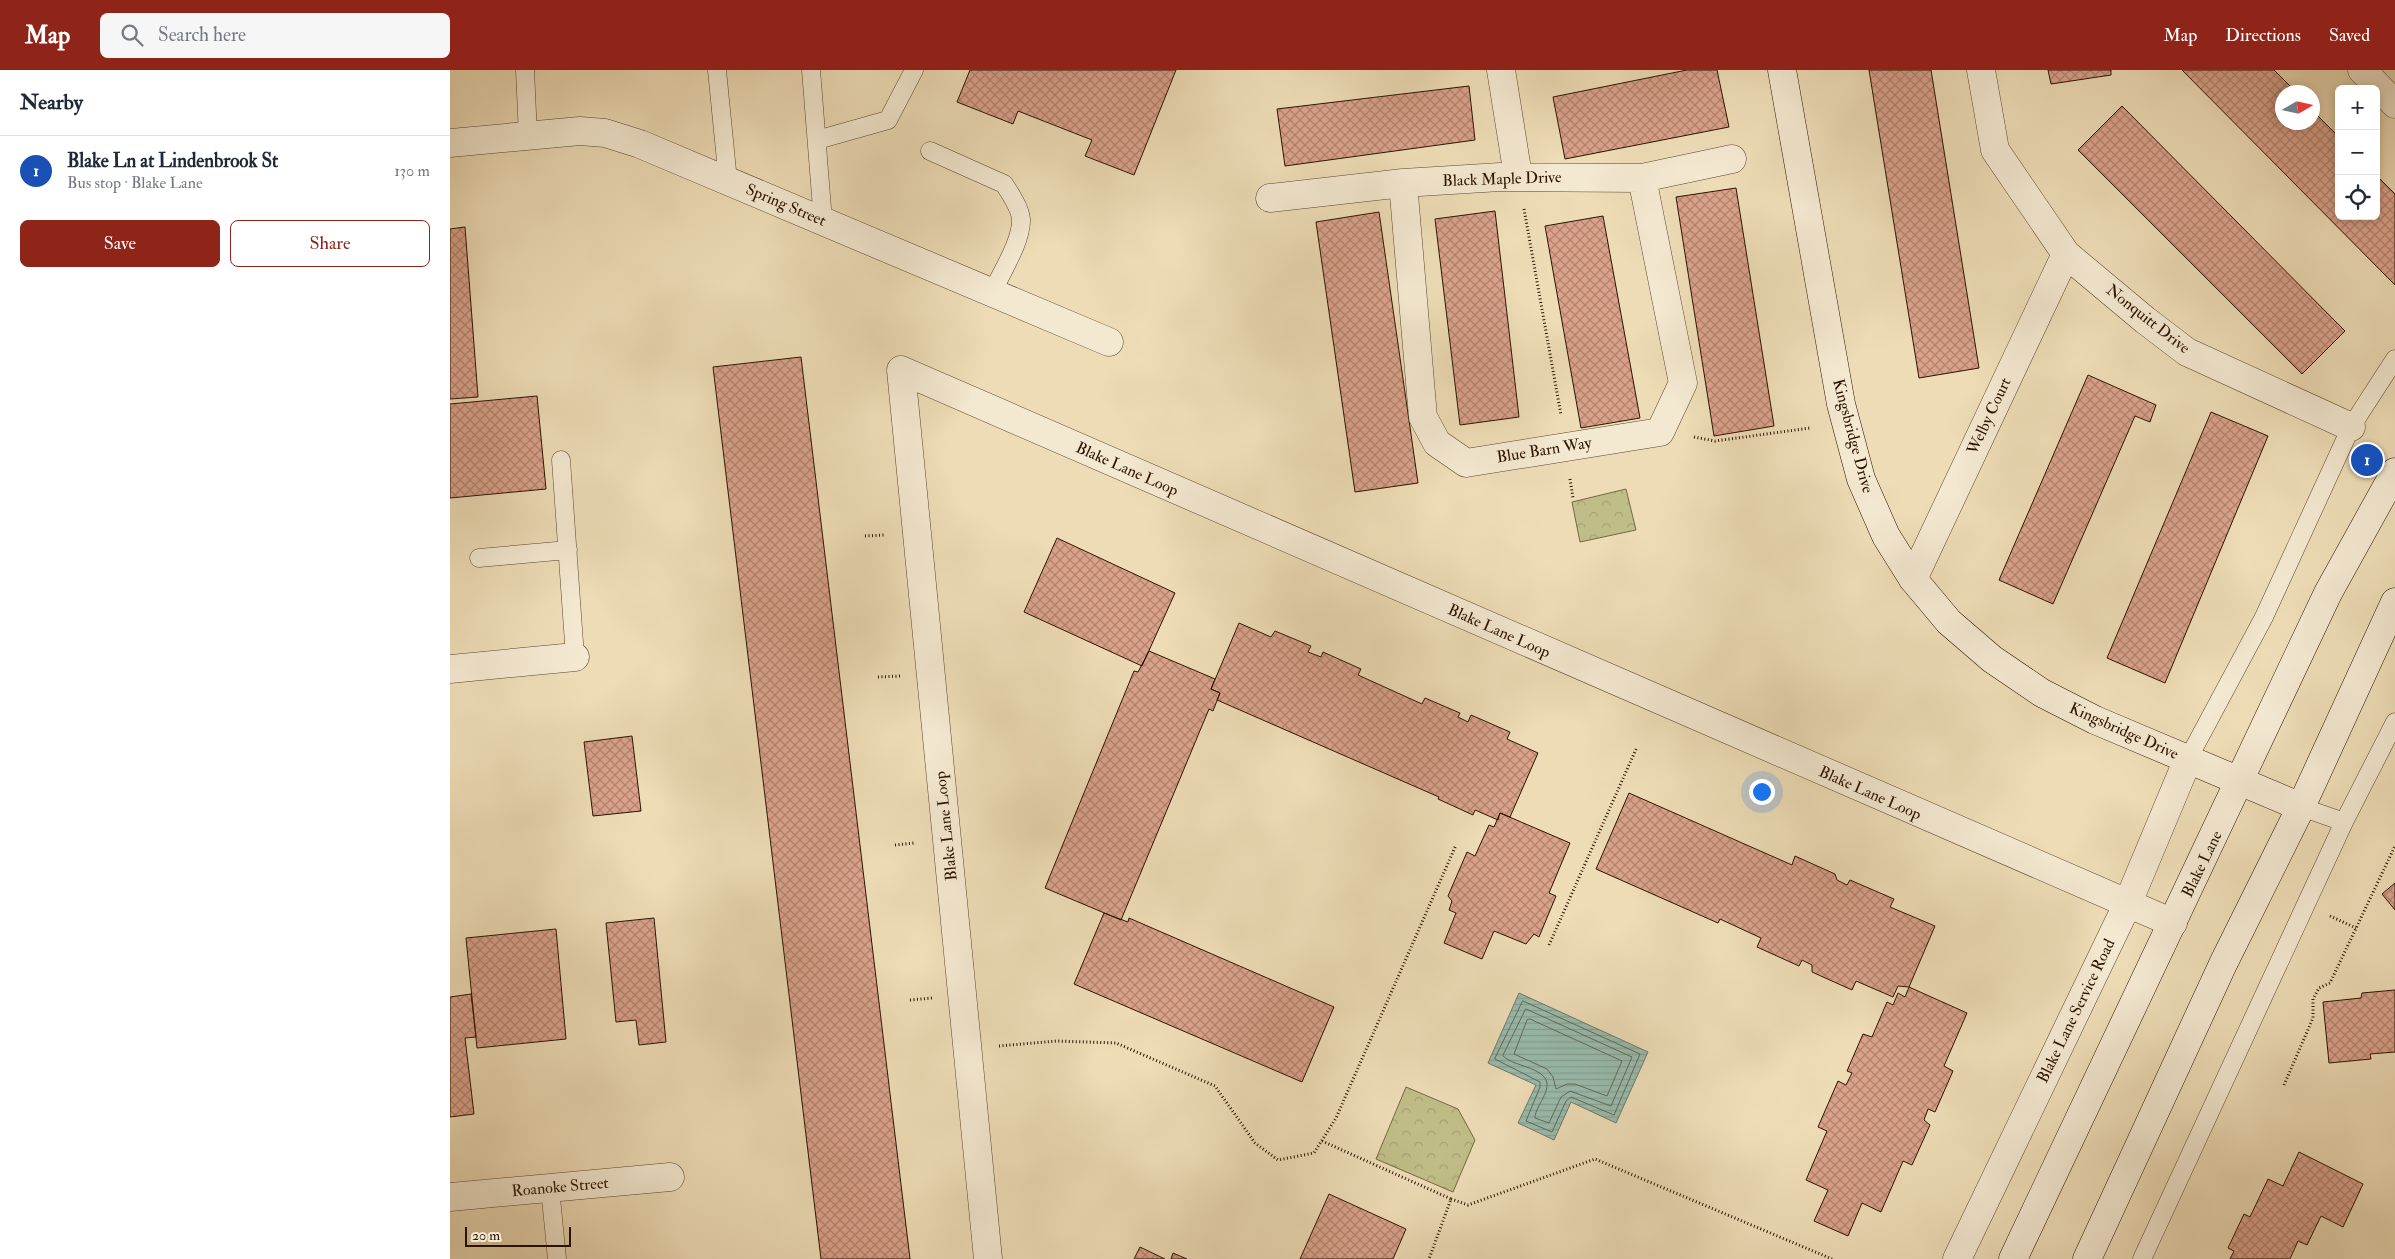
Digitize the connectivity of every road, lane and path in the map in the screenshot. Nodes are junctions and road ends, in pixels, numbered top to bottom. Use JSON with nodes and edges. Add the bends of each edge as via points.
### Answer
{"nodes":[{"id":1,"x":525,"y":70,"type":"edge"},
{"id":2,"x":717,"y":70,"type":"edge"},
{"id":3,"x":811,"y":70,"type":"edge"},
{"id":4,"x":914,"y":70,"type":"edge"},
{"id":5,"x":1501,"y":70,"type":"edge"},
{"id":6,"x":1782,"y":70,"type":"edge"},
{"id":7,"x":1981,"y":70,"type":"edge"},
{"id":8,"x":2362,"y":70,"type":"edge"},
{"id":9,"x":2395,"y":104,"type":"edge"},
{"id":10,"x":528,"y":136,"type":"junction"},
{"id":11,"x":817,"y":140,"type":"junction"},
{"id":12,"x":450,"y":143,"type":"edge"},
{"id":13,"x":930,"y":151,"type":"dead end"},
{"id":14,"x":1732,"y":158,"type":"dead end"},
{"id":15,"x":1518,"y":176,"type":"junction"},
{"id":16,"x":1642,"y":178,"type":"junction"},
{"id":17,"x":728,"y":181,"type":"junction"},
{"id":18,"x":1403,"y":182,"type":"junction"},
{"id":19,"x":1270,"y":198,"type":"dead end"},
{"id":20,"x":1524,"y":206,"type":"dead end"},
{"id":21,"x":823,"y":221,"type":"junction"},
{"id":22,"x":2066,"y":254,"type":"junction"},
{"id":23,"x":992,"y":293,"type":"junction"},
{"id":24,"x":1109,"y":342,"type":"dead end"},
{"id":25,"x":2395,"y":358,"type":"edge"},
{"id":26,"x":1561,"y":418,"type":"dead end"},
{"id":27,"x":2351,"y":427,"type":"junction"},
{"id":28,"x":1810,"y":428,"type":"dead end"},
{"id":29,"x":1660,"y":432,"type":"junction"},
{"id":30,"x":561,"y":460,"type":"dead end"},
{"id":31,"x":2395,"y":472,"type":"edge"},
{"id":32,"x":1570,"y":478,"type":"dead end"},
{"id":33,"x":1573,"y":498,"type":"dead end"},
{"id":34,"x":568,"y":550,"type":"junction"},
{"id":35,"x":480,"y":558,"type":"dead end"},
{"id":36,"x":1912,"y":578,"type":"junction"},
{"id":37,"x":2395,"y":602,"type":"edge"},
{"id":38,"x":575,"y":657,"type":"joint"},
{"id":39,"x":450,"y":669,"type":"edge"},
{"id":40,"x":2395,"y":722,"type":"edge"},
{"id":41,"x":1637,"y":747,"type":"dead end"},
{"id":42,"x":2188,"y":759,"type":"junction"},
{"id":43,"x":2241,"y":782,"type":"junction"},
{"id":44,"x":2301,"y":807,"type":"junction"},
{"id":45,"x":2344,"y":822,"type":"junction"},
{"id":46,"x":1456,"y":845,"type":"dead end"},
{"id":47,"x":2395,"y":846,"type":"edge"},
{"id":48,"x":2127,"y":905,"type":"junction"},
{"id":49,"x":2173,"y":923,"type":"junction"},
{"id":50,"x":1548,"y":945,"type":"dead end"},
{"id":51,"x":1023,"y":1044,"type":"dead end"},
{"id":52,"x":2284,"y":1085,"type":"dead end"},
{"id":53,"x":1322,"y":1141,"type":"junction"},
{"id":54,"x":670,"y":1177,"type":"dead end"},
{"id":55,"x":550,"y":1188,"type":"junction"},
{"id":56,"x":450,"y":1197,"type":"edge"},
{"id":57,"x":1451,"y":1199,"type":"junction"},
{"id":58,"x":1959,"y":1258,"type":"edge"},
{"id":59,"x":557,"y":1259,"type":"edge"},
{"id":60,"x":988,"y":1259,"type":"edge"},
{"id":61,"x":1429,"y":1259,"type":"edge"},
{"id":62,"x":1832,"y":1259,"type":"edge"},
{"id":63,"x":2013,"y":1259,"type":"edge"},
{"id":64,"x":2087,"y":1259,"type":"edge"},
{"id":65,"x":2142,"y":1259,"type":"edge"}],
"edges":[{"from":1,"to":10,"type":"lane"},
{"from":2,"to":17,"type":"lane"},
{"from":3,"to":11,"type":"lane"},
{"from":4,"to":11,"type":"lane","via":[[888,120]]},
{"from":5,"to":15,"type":"street"},
{"from":6,"to":36,"type":"street","name":"Kingsbridge Drive","via":[[1841,404],[1861,479],[1886,536]]},
{"from":7,"to":22,"type":"street","name":"Nonquitt Drive","via":[[1995,150]]},
{"from":8,"to":9,"type":"street"},
{"from":10,"to":12,"type":"street","name":"Spring Street"},
{"from":10,"to":17,"type":"street","name":"Spring Street","via":[[580,131],[604,133],[640,144]]},
{"from":11,"to":21,"type":"lane"},
{"from":13,"to":23,"type":"lane","via":[[1004,184],[1011,194],[1021,219],[1018,238]]},
{"from":14,"to":16,"type":"street","name":"Black Maple Drive"},
{"from":15,"to":16,"type":"street","name":"Black Maple Drive"},
{"from":15,"to":18,"type":"street","name":"Black Maple Drive"},
{"from":16,"to":29,"type":"street","via":[[1683,383]]},
{"from":17,"to":21,"type":"street","name":"Spring Street"},
{"from":18,"to":19,"type":"street","name":"Black Maple Drive"},
{"from":18,"to":29,"type":"street","name":"Blue Barn Way","via":[[1423,417],[1437,443],[1466,463]]},
{"from":20,"to":26,"type":"path"},
{"from":21,"to":23,"type":"street","name":"Spring Street"},
{"from":22,"to":27,"type":"street","name":"Nonquitt Drive","via":[[2188,352]]},
{"from":22,"to":36,"type":"street","name":"Welby Court"},
{"from":23,"to":24,"type":"street","name":"Spring Street"},
{"from":25,"to":27,"type":"lane"},
{"from":27,"to":42,"type":"lane","via":[[2264,617]]},
{"from":28,"to":29,"type":"path","via":[[1715,441]]},
{"from":30,"to":34,"type":"lane"},
{"from":31,"to":43,"type":"street","name":"Blake Lane","via":[[2328,593]]},
{"from":32,"to":33,"type":"path"},
{"from":34,"to":35,"type":"lane"},
{"from":34,"to":38,"type":"lane"},
{"from":36,"to":42,"type":"street","name":"Kingsbridge Drive","via":[[1949,622],[1992,660],[2028,684],[2095,720]]},
{"from":37,"to":44,"type":"street"},
{"from":38,"to":39,"type":"street"},
{"from":40,"to":45,"type":"lane"},
{"from":41,"to":50,"type":"path"},
{"from":42,"to":43,"type":"street","name":"Kingsbridge Drive"},
{"from":42,"to":48,"type":"street","name":"Blake Lane Service Road"},
{"from":43,"to":44,"type":"street","name":"Kingsbridge Drive"},
{"from":43,"to":49,"type":"street","name":"Blake Lane"},
{"from":44,"to":45,"type":"lane"},
{"from":44,"to":64,"type":"street","via":[[2223,964]]},
{"from":45,"to":65,"type":"lane"},
{"from":46,"to":53,"type":"path","via":[[1336,1118]]},
{"from":47,"to":52,"type":"path","via":[[2330,984],[2319,988],[2313,999],[2313,1018]]},
{"from":48,"to":49,"type":"street","name":"Blake Lane Loop"},
{"from":48,"to":58,"type":"street","name":"Blake Lane Service Road"},
{"from":48,"to":60,"type":"street","name":"Blake Lane Loop","via":[[901,370]]},
{"from":49,"to":63,"type":"street","name":"Blake Lane"},
{"from":51,"to":53,"type":"path","via":[[1058,1041],[1116,1043],[1176,1068],[1215,1086],[1255,1143],[1278,1160],[1314,1153]]},
{"from":53,"to":57,"type":"path"},
{"from":54,"to":55,"type":"street","name":"Roanoke Street"},
{"from":55,"to":56,"type":"street","name":"Roanoke Street"},
{"from":55,"to":59,"type":"lane"},
{"from":57,"to":61,"type":"path"},
{"from":57,"to":62,"type":"path","via":[[1468,1205],[1595,1159]]}]}
